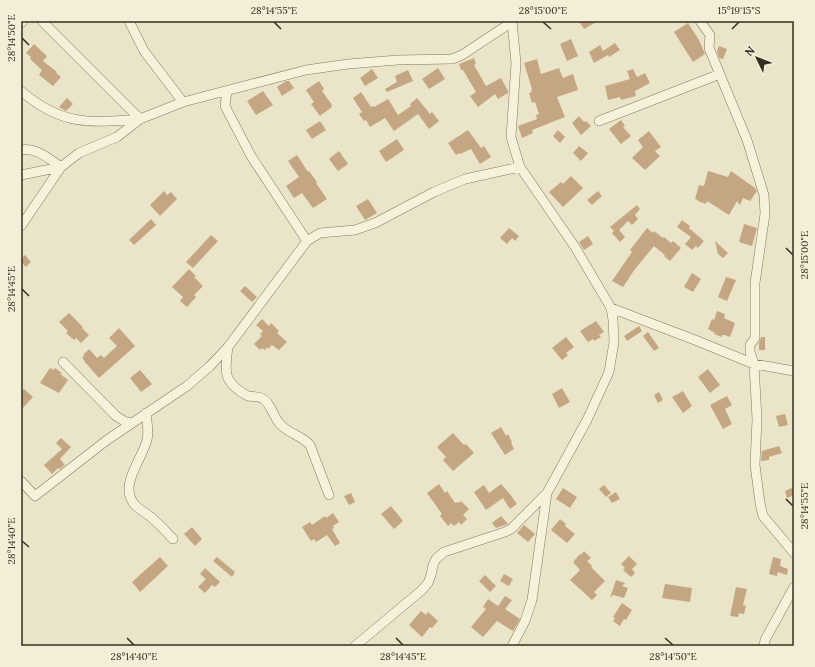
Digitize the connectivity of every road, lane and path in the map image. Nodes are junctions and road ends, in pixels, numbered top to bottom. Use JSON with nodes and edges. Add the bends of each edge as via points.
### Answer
{"nodes":[{"id":1,"x":42,"y":21,"type":"edge"},
{"id":2,"x":129,"y":21,"type":"edge"},
{"id":3,"x":700,"y":21,"type":"edge"},
{"id":4,"x":512,"y":22,"type":"edge"},
{"id":5,"x":720,"y":74,"type":"junction"},
{"id":6,"x":21,"y":91,"type":"edge"},
{"id":7,"x":227,"y":91,"type":"junction"},
{"id":8,"x":183,"y":102,"type":"junction"},
{"id":9,"x":140,"y":119,"type":"junction"},
{"id":10,"x":599,"y":121,"type":"dead end"},
{"id":11,"x":21,"y":150,"type":"edge"},
{"id":12,"x":61,"y":167,"type":"junction"},
{"id":13,"x":520,"y":167,"type":"junction"},
{"id":14,"x":21,"y":175,"type":"edge"},
{"id":15,"x":21,"y":226,"type":"edge"},
{"id":16,"x":308,"y":241,"type":"junction"},
{"id":17,"x":611,"y":308,"type":"junction"},
{"id":18,"x":228,"y":347,"type":"junction"},
{"id":19,"x":64,"y":362,"type":"dead end"},
{"id":20,"x":754,"y":364,"type":"junction"},
{"id":21,"x":794,"y":371,"type":"edge"},
{"id":22,"x":146,"y":413,"type":"junction"},
{"id":23,"x":131,"y":423,"type":"junction"},
{"id":24,"x":21,"y":481,"type":"edge"},
{"id":25,"x":547,"y":493,"type":"junction"},
{"id":26,"x":328,"y":495,"type":"dead end"},
{"id":27,"x":173,"y":539,"type":"dead end"},
{"id":28,"x":794,"y":553,"type":"edge"},
{"id":29,"x":794,"y":587,"type":"edge"},
{"id":30,"x":355,"y":646,"type":"edge"},
{"id":31,"x":512,"y":646,"type":"edge"},
{"id":32,"x":764,"y":646,"type":"edge"}],
"edges":[{"from":1,"to":9,"type":"street"},
{"from":2,"to":8,"type":"street","via":[[144,51]]},
{"from":3,"to":5,"type":"street","via":[[710,34],[709,48]]},
{"from":4,"to":7,"type":"street","via":[[452,59],[348,64],[306,70]]},
{"from":4,"to":13,"type":"street","via":[[516,63],[512,137]]},
{"from":5,"to":10,"type":"street"},
{"from":5,"to":20,"type":"street","via":[[747,140],[764,195],[765,214],[755,283],[755,338],[750,345]]},
{"from":6,"to":9,"type":"street","via":[[50,112],[67,118],[91,121]]},
{"from":7,"to":8,"type":"street"},
{"from":7,"to":16,"type":"street","via":[[225,106],[251,156]]},
{"from":8,"to":9,"type":"street"},
{"from":9,"to":12,"type":"street","via":[[117,137],[79,153]]},
{"from":11,"to":12,"type":"street","via":[[29,148],[38,151]]},
{"from":12,"to":14,"type":"street"},
{"from":12,"to":15,"type":"street"},
{"from":13,"to":16,"type":"street","via":[[466,179],[434,192],[375,223],[355,230],[320,233]]},
{"from":13,"to":17,"type":"street","via":[[575,247]]},
{"from":16,"to":18,"type":"street"},
{"from":17,"to":20,"type":"street"},
{"from":17,"to":25,"type":"street","via":[[614,342],[609,372],[587,420]]},
{"from":18,"to":22,"type":"street","via":[[187,386]]},
{"from":18,"to":26,"type":"street","via":[[227,375],[232,384],[250,397],[263,398],[289,432],[305,439],[310,445]]},
{"from":19,"to":23,"type":"street","via":[[116,416]]},
{"from":20,"to":21,"type":"street"},
{"from":20,"to":28,"type":"street","via":[[757,419],[755,465],[760,504],[763,516]]},
{"from":22,"to":23,"type":"street"},
{"from":22,"to":27,"type":"street","via":[[147,440],[136,465],[129,496],[136,506]]},
{"from":23,"to":24,"type":"street","via":[[35,496]]},
{"from":25,"to":30,"type":"street","via":[[511,529],[444,552],[436,559],[431,575],[422,590]]},
{"from":25,"to":31,"type":"street","via":[[532,600]]},
{"from":29,"to":32,"type":"street"}]}
